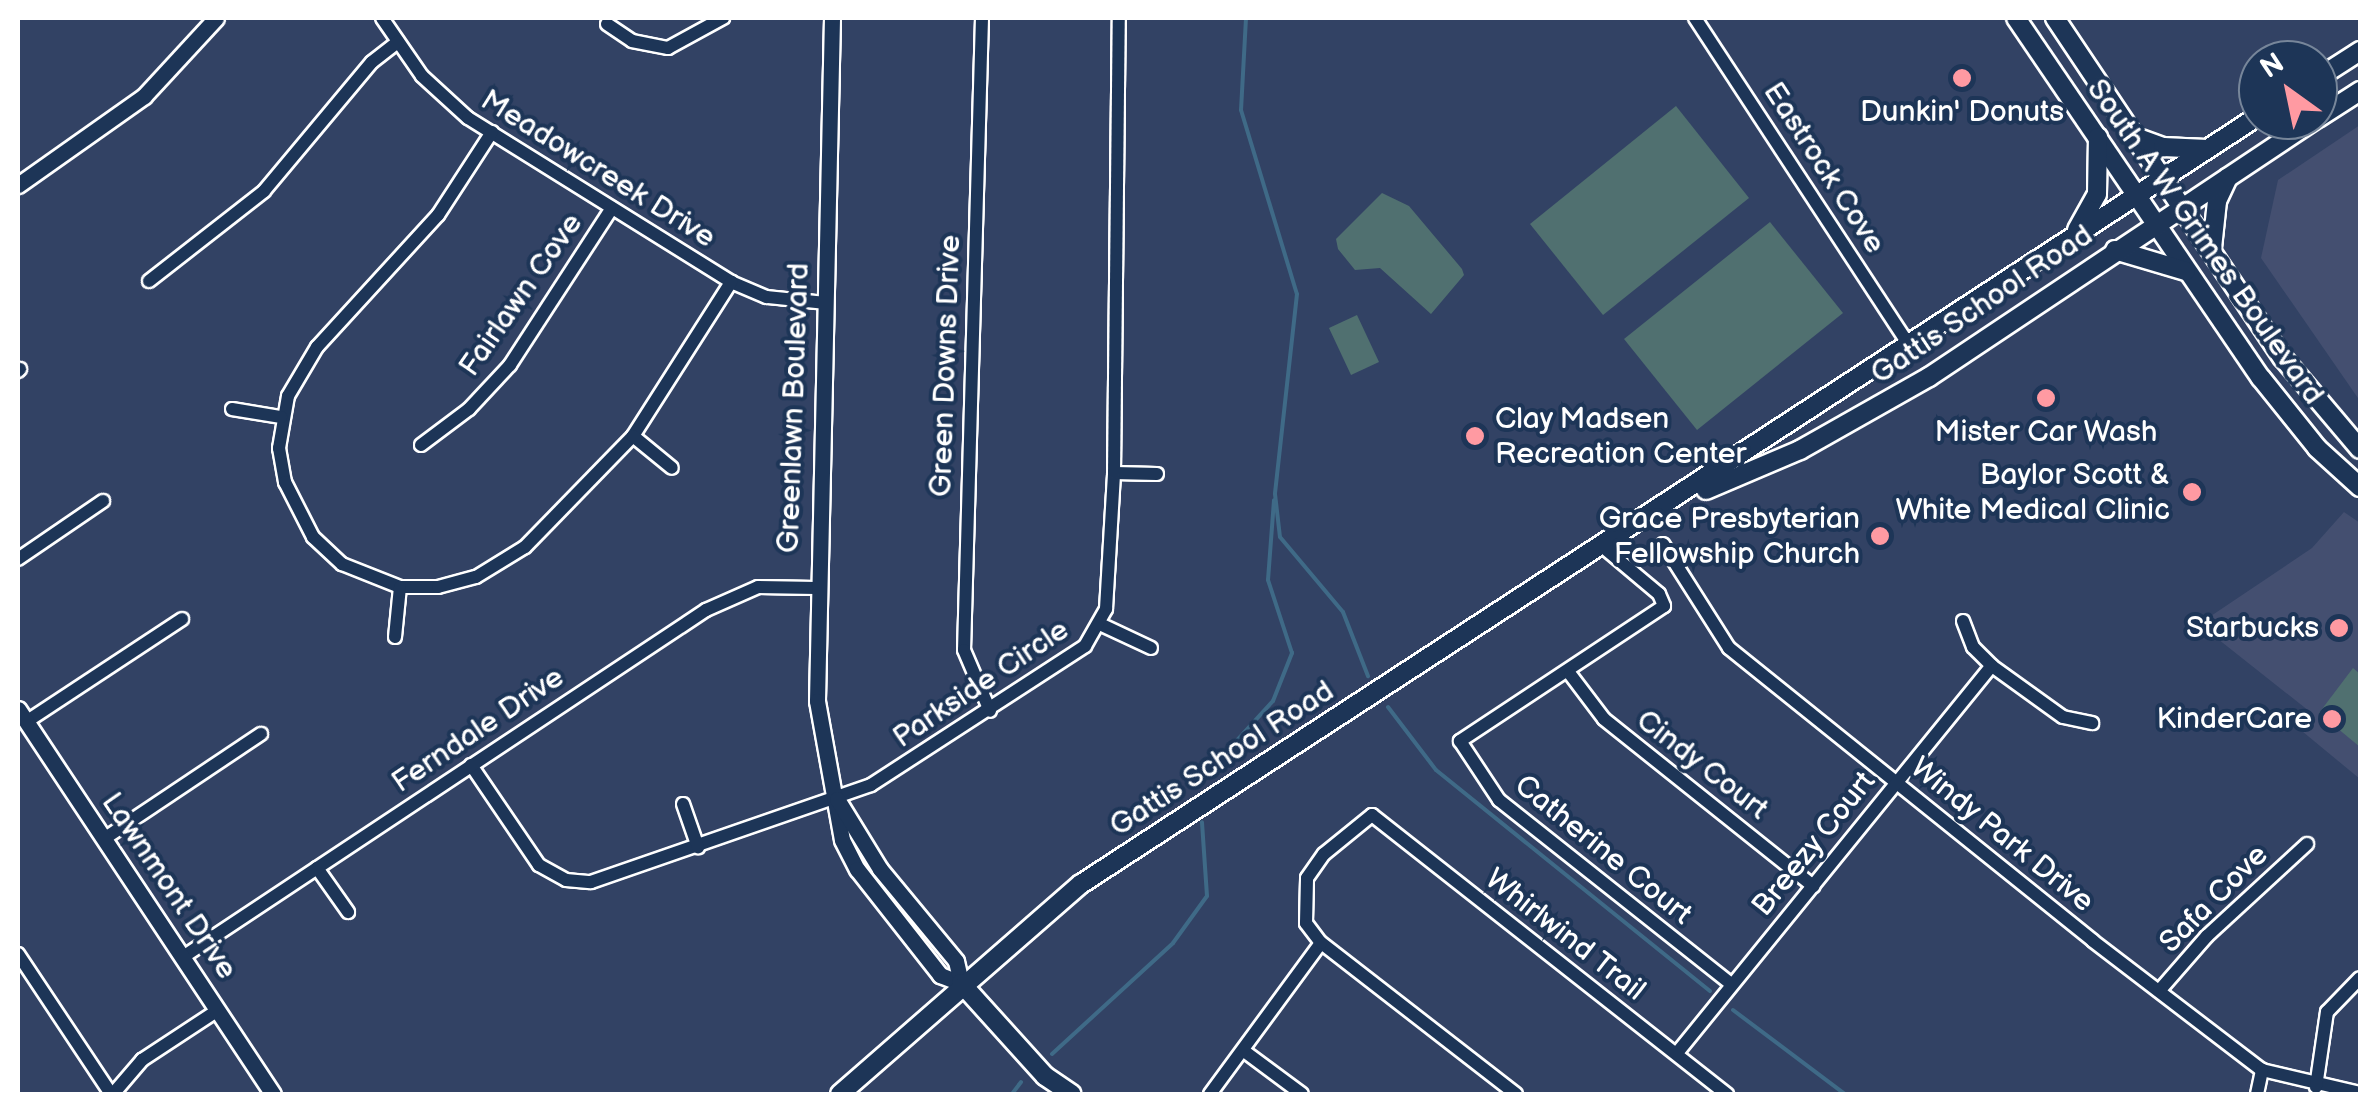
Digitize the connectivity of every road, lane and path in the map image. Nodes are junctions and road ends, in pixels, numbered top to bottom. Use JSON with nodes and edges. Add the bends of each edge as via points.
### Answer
{"nodes":[{"id":1,"x":216,"y":18,"type":"edge"},
{"id":2,"x":382,"y":18,"type":"edge"},
{"id":3,"x":724,"y":18,"type":"edge"},
{"id":4,"x":832,"y":18,"type":"edge"},
{"id":5,"x":982,"y":18,"type":"edge"},
{"id":6,"x":1120,"y":18,"type":"edge"},
{"id":7,"x":1695,"y":18,"type":"edge"},
{"id":8,"x":2016,"y":18,"type":"edge"},
{"id":9,"x":2055,"y":18,"type":"edge"},
{"id":10,"x":606,"y":24,"type":"dead end"},
{"id":11,"x":398,"y":42,"type":"junction"},
{"id":12,"x":2360,"y":50,"type":"edge"},
{"id":13,"x":2338,"y":65,"type":"edge"},
{"id":14,"x":2360,"y":91,"type":"edge"},
{"id":15,"x":2338,"y":105,"type":"edge"},
{"id":16,"x":2238,"y":129,"type":"edge"},
{"id":17,"x":492,"y":132,"type":"junction"},
{"id":18,"x":2098,"y":137,"type":"junction"},
{"id":19,"x":2138,"y":138,"type":"junction"},
{"id":20,"x":2283,"y":140,"type":"edge"},
{"id":21,"x":2208,"y":149,"type":"junction"},
{"id":22,"x":2229,"y":175,"type":"junction"},
{"id":23,"x":2164,"y":176,"type":"junction"},
{"id":24,"x":18,"y":184,"type":"edge"},
{"id":25,"x":2138,"y":195,"type":"junction"},
{"id":26,"x":2183,"y":204,"type":"junction"},
{"id":27,"x":612,"y":208,"type":"junction"},
{"id":28,"x":2156,"y":222,"type":"junction"},
{"id":29,"x":2071,"y":239,"type":"junction"},
{"id":30,"x":2212,"y":248,"type":"junction"},
{"id":31,"x":2115,"y":250,"type":"junction"},
{"id":32,"x":2191,"y":274,"type":"junction"},
{"id":33,"x":149,"y":282,"type":"dead end"},
{"id":34,"x":730,"y":282,"type":"junction"},
{"id":35,"x":825,"y":303,"type":"junction"},
{"id":36,"x":1910,"y":346,"type":"junction"},
{"id":37,"x":232,"y":409,"type":"dead end"},
{"id":38,"x":281,"y":417,"type":"junction"},
{"id":39,"x":633,"y":436,"type":"junction"},
{"id":40,"x":421,"y":445,"type":"dead end"},
{"id":41,"x":2360,"y":449,"type":"edge"},
{"id":42,"x":672,"y":468,"type":"dead end"},
{"id":43,"x":1114,"y":473,"type":"junction"},
{"id":44,"x":1157,"y":474,"type":"dead end"},
{"id":45,"x":2360,"y":488,"type":"edge"},
{"id":46,"x":103,"y":501,"type":"dead end"},
{"id":47,"x":1664,"y":508,"type":"junction"},
{"id":48,"x":1664,"y":544,"type":"dead end"},
{"id":49,"x":1604,"y":547,"type":"junction"},
{"id":50,"x":18,"y":559,"type":"edge"},
{"id":51,"x":400,"y":586,"type":"junction"},
{"id":52,"x":816,"y":588,"type":"junction"},
{"id":53,"x":182,"y":619,"type":"dead end"},
{"id":54,"x":1963,"y":621,"type":"dead end"},
{"id":55,"x":1102,"y":625,"type":"junction"},
{"id":56,"x":394,"y":637,"type":"dead end"},
{"id":57,"x":1151,"y":648,"type":"dead end"},
{"id":58,"x":1992,"y":666,"type":"junction"},
{"id":59,"x":1570,"y":674,"type":"junction"},
{"id":60,"x":990,"y":711,"type":"junction"},
{"id":61,"x":22,"y":716,"type":"edge"},
{"id":62,"x":2092,"y":722,"type":"dead end"},
{"id":63,"x":261,"y":734,"type":"dead end"},
{"id":64,"x":471,"y":764,"type":"junction"},
{"id":65,"x":1897,"y":782,"type":"junction"},
{"id":66,"x":837,"y":799,"type":"junction"},
{"id":67,"x":683,"y":804,"type":"dead end"},
{"id":68,"x":104,"y":840,"type":"junction"},
{"id":69,"x":2307,"y":844,"type":"dead end"},
{"id":70,"x":698,"y":848,"type":"junction"},
{"id":71,"x":317,"y":868,"type":"junction"},
{"id":72,"x":1813,"y":886,"type":"junction"},
{"id":73,"x":348,"y":912,"type":"dead end"},
{"id":74,"x":1321,"y":944,"type":"junction"},
{"id":75,"x":18,"y":954,"type":"edge"},
{"id":76,"x":183,"y":958,"type":"junction"},
{"id":77,"x":2360,"y":978,"type":"edge"},
{"id":78,"x":961,"y":983,"type":"junction"},
{"id":79,"x":1731,"y":984,"type":"junction"},
{"id":80,"x":2159,"y":992,"type":"junction"},
{"id":81,"x":218,"y":1010,"type":"junction"},
{"id":82,"x":1244,"y":1051,"type":"junction"},
{"id":83,"x":1676,"y":1054,"type":"junction"},
{"id":84,"x":2262,"y":1070,"type":"junction"},
{"id":85,"x":1045,"y":1076,"type":"junction"},
{"id":86,"x":2316,"y":1087,"type":"junction"},
{"id":87,"x":2360,"y":1093,"type":"edge"},
{"id":88,"x":112,"y":1094,"type":"edge"},
{"id":89,"x":273,"y":1094,"type":"edge"},
{"id":90,"x":840,"y":1094,"type":"edge"},
{"id":91,"x":1051,"y":1094,"type":"edge"},
{"id":92,"x":1072,"y":1094,"type":"edge"},
{"id":93,"x":1210,"y":1094,"type":"edge"},
{"id":94,"x":1302,"y":1094,"type":"edge"},
{"id":95,"x":1516,"y":1094,"type":"edge"},
{"id":96,"x":1726,"y":1094,"type":"edge"},
{"id":97,"x":2257,"y":1094,"type":"edge"}],
"edges":[{"from":1,"to":24,"type":"street","via":[[144,96]]},
{"from":2,"to":11,"type":"street","name":"Meadowcreek Drive"},
{"from":3,"to":10,"type":"street","via":[[668,48],[632,41]]},
{"from":4,"to":35,"type":"street","name":"Greenlawn Boulevard"},
{"from":5,"to":60,"type":"street","name":"Green Downs Drive","via":[[964,650]]},
{"from":6,"to":43,"type":"street","name":"Parkside Circle"},
{"from":7,"to":36,"type":"street","name":"Eastrock Cove"},
{"from":8,"to":18,"type":"main road","name":"South A W Grimes Boulevard"},
{"from":9,"to":19,"type":"main road","name":"South A W Grimes Boulevard"},
{"from":11,"to":17,"type":"street","name":"Meadowcreek Drive","via":[[436,92]]},
{"from":11,"to":33,"type":"street","via":[[372,62],[264,192]]},
{"from":12,"to":13,"type":"main road"},
{"from":14,"to":15,"type":"main road","name":"Gattis School Road"},
{"from":16,"to":21,"type":"main road","name":"Gattis School Road"},
{"from":17,"to":27,"type":"street","name":"Meadowcreek Drive"},
{"from":17,"to":38,"type":"street","via":[[407,255],[305,362]]},
{"from":18,"to":25,"type":"main road","name":"South A W Grimes Boulevard"},
{"from":18,"to":29,"type":"main road","via":[[2098,194]]},
{"from":19,"to":21,"type":"main road","via":[[2163,147]]},
{"from":19,"to":23,"type":"main road","name":"South A W Grimes Boulevard"},
{"from":20,"to":22,"type":"main road","name":"Gattis School Road"},
{"from":21,"to":23,"type":"main road","name":"Gattis School Road"},
{"from":22,"to":26,"type":"main road","name":"Gattis School Road"},
{"from":22,"to":30,"type":"main road","via":[[2217,201]]},
{"from":23,"to":25,"type":"main road","name":"Gattis School Road"},
{"from":23,"to":26,"type":"main road","name":"South A W Grimes Boulevard"},
{"from":25,"to":28,"type":"main road","name":"South A W Grimes Boulevard"},
{"from":25,"to":29,"type":"main road","name":"Gattis School Road"},
{"from":26,"to":28,"type":"main road","name":"Gattis School Road"},
{"from":26,"to":30,"type":"main road","name":"South A W Grimes Boulevard"},
{"from":27,"to":34,"type":"street","name":"Meadowcreek Drive"},
{"from":27,"to":40,"type":"street","name":"Fairlawn Cove","via":[[510,365],[469,409]]},
{"from":28,"to":31,"type":"main road","name":"Gattis School Road"},
{"from":28,"to":32,"type":"main road","name":"South A W Grimes Boulevard"},
{"from":29,"to":36,"type":"main road","name":"Gattis School Road"},
{"from":30,"to":41,"type":"main road","name":"South A W Grimes Boulevard","via":[[2284,358]]},
{"from":31,"to":32,"type":"main road","via":[[2167,261]]},
{"from":31,"to":47,"type":"main road","name":"Gattis School Road","via":[[1857,419]]},
{"from":32,"to":45,"type":"main road","name":"South A W Grimes Boulevard","via":[[2260,378]]},
{"from":34,"to":35,"type":"street","name":"Meadowcreek Drive","via":[[767,297]]},
{"from":34,"to":39,"type":"street"},
{"from":35,"to":52,"type":"street","name":"Greenlawn Boulevard"},
{"from":36,"to":47,"type":"main road","name":"Gattis School Road"},
{"from":37,"to":38,"type":"street"},
{"from":38,"to":51,"type":"street","via":[[281,467],[307,528],[342,564]]},
{"from":39,"to":42,"type":"street"},
{"from":39,"to":51,"type":"street","via":[[569,507],[502,563],[448,586]]},
{"from":43,"to":44,"type":"street"},
{"from":43,"to":55,"type":"street","name":"Parkside Circle"},
{"from":46,"to":50,"type":"street"},
{"from":47,"to":49,"type":"main road","name":"Gattis School Road"},
{"from":48,"to":65,"type":"street","name":"Windy Park Drive","via":[[1728,648]]},
{"from":49,"to":59,"type":"street","via":[[1659,594],[1664,606]]},
{"from":49,"to":78,"type":"main road","name":"Gattis School Road","via":[[1081,884]]},
{"from":51,"to":56,"type":"street"},
{"from":52,"to":64,"type":"street","name":"Ferndale Drive","via":[[758,587],[722,600]]},
{"from":52,"to":66,"type":"street","name":"Greenlawn Boulevard","via":[[817,701]]},
{"from":53,"to":61,"type":"street"},
{"from":54,"to":58,"type":"street","via":[[1973,647]]},
{"from":55,"to":57,"type":"street"},
{"from":55,"to":60,"type":"street","name":"Parkside Circle","via":[[1068,662]]},
{"from":58,"to":62,"type":"street","via":[[2063,717]]},
{"from":58,"to":65,"type":"street","name":"Breezy Court"},
{"from":59,"to":72,"type":"street","name":"Cindy Court","via":[[1604,719]]},
{"from":59,"to":79,"type":"street","name":"Catherine Court","via":[[1460,742],[1499,800]]},
{"from":60,"to":66,"type":"street","name":"Parkside Circle","via":[[888,777]]},
{"from":61,"to":68,"type":"street","name":"Lawnmont Drive"},
{"from":63,"to":68,"type":"street"},
{"from":64,"to":70,"type":"street","name":"Parkside Circle","via":[[530,855],[566,880],[604,880]]},
{"from":64,"to":71,"type":"street","name":"Ferndale Drive"},
{"from":65,"to":72,"type":"street","name":"Breezy Court"},
{"from":65,"to":80,"type":"street","name":"Windy Park Drive"},
{"from":66,"to":70,"type":"street","name":"Parkside Circle"},
{"from":66,"to":78,"type":"street","name":"Greenlawn Boulevard","via":[[880,869],[956,961]]},
{"from":66,"to":78,"type":"street","name":"Greenlawn Boulevard","via":[[842,840],[876,902],[940,975]]},
{"from":67,"to":70,"type":"street"},
{"from":68,"to":76,"type":"street","name":"Lawnmont Drive"},
{"from":69,"to":80,"type":"street","name":"Safa Cove","via":[[2207,936]]},
{"from":71,"to":73,"type":"street"},
{"from":71,"to":76,"type":"street","name":"Ferndale Drive"},
{"from":72,"to":79,"type":"street","name":"Breezy Court"},
{"from":74,"to":82,"type":"street"},
{"from":74,"to":83,"type":"street","name":"Whirlwind Trail","via":[[1302,911],[1307,878],[1324,854],[1372,815]]},
{"from":74,"to":95,"type":"street"},
{"from":75,"to":88,"type":"street"},
{"from":76,"to":81,"type":"street","name":"Lawnmont Drive"},
{"from":77,"to":86,"type":"street","via":[[2326,1012]]},
{"from":78,"to":85,"type":"main road","name":"Greenlawn Boulevard"},
{"from":78,"to":90,"type":"main road","name":"Gattis School Road"},
{"from":79,"to":83,"type":"street","name":"Breezy Court"},
{"from":80,"to":84,"type":"street","name":"Windy Park Drive"},
{"from":81,"to":88,"type":"street","via":[[150,1054]]},
{"from":81,"to":89,"type":"street","name":"Lawnmont Drive"},
{"from":82,"to":93,"type":"street"},
{"from":82,"to":94,"type":"street"},
{"from":83,"to":96,"type":"street","name":"Whirlwind Trail"},
{"from":84,"to":86,"type":"street","name":"Windy Park Drive"},
{"from":84,"to":97,"type":"street"},
{"from":85,"to":91,"type":"main road","name":"Greenlawn Boulevard"},
{"from":85,"to":92,"type":"main road","name":"Greenlawn Boulevard"},
{"from":86,"to":87,"type":"street","name":"Windy Park Drive"}]}
